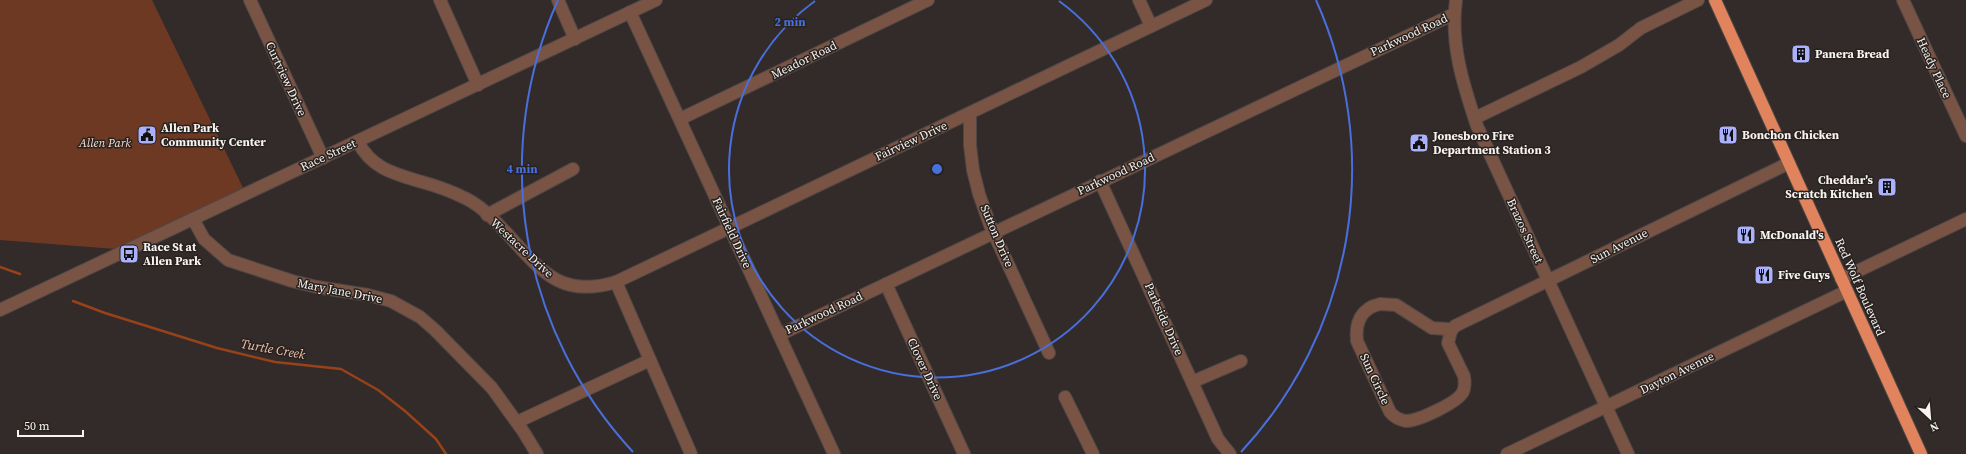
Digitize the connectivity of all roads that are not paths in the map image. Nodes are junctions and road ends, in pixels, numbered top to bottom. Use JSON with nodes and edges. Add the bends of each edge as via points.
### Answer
{"nodes":[{"id":1,"x":250,"y":0,"type":"edge"},
{"id":2,"x":440,"y":0,"type":"edge"},
{"id":3,"x":558,"y":0,"type":"edge"},
{"id":4,"x":656,"y":0,"type":"edge"},
{"id":5,"x":928,"y":0,"type":"edge"},
{"id":6,"x":1139,"y":0,"type":"edge"},
{"id":7,"x":1206,"y":0,"type":"edge"},
{"id":8,"x":1456,"y":0,"type":"edge"},
{"id":9,"x":1698,"y":0,"type":"edge"},
{"id":10,"x":1714,"y":0,"type":"edge"},
{"id":11,"x":1903,"y":0,"type":"edge"},
{"id":12,"x":630,"y":12,"type":"junction"},
{"id":13,"x":1454,"y":14,"type":"junction"},
{"id":14,"x":1151,"y":26,"type":"junction"},
{"id":15,"x":575,"y":38,"type":"junction"},
{"id":16,"x":478,"y":85,"type":"junction"},
{"id":17,"x":970,"y":113,"type":"junction"},
{"id":18,"x":1475,"y":118,"type":"junction"},
{"id":19,"x":680,"y":119,"type":"junction"},
{"id":20,"x":1966,"y":136,"type":"edge"},
{"id":21,"x":358,"y":142,"type":"junction"},
{"id":22,"x":323,"y":158,"type":"junction"},
{"id":23,"x":1789,"y":163,"type":"junction"},
{"id":24,"x":573,"y":169,"type":"dead end"},
{"id":25,"x":1100,"y":181,"type":"junction"},
{"id":26,"x":487,"y":215,"type":"junction"},
{"id":27,"x":193,"y":219,"type":"junction"},
{"id":28,"x":1966,"y":219,"type":"edge"},
{"id":29,"x":729,"y":226,"type":"junction"},
{"id":30,"x":994,"y":232,"type":"junction"},
{"id":31,"x":1842,"y":279,"type":"junction"},
{"id":32,"x":1548,"y":281,"type":"junction"},
{"id":33,"x":616,"y":282,"type":"junction"},
{"id":34,"x":886,"y":284,"type":"junction"},
{"id":35,"x":1847,"y":291,"type":"junction"},
{"id":36,"x":0,"y":310,"type":"edge"},
{"id":37,"x":1451,"y":331,"type":"junction"},
{"id":38,"x":779,"y":335,"type":"junction"},
{"id":39,"x":1049,"y":353,"type":"dead end"},
{"id":40,"x":650,"y":360,"type":"junction"},
{"id":41,"x":1241,"y":361,"type":"dead end"},
{"id":42,"x":1192,"y":382,"type":"junction"},
{"id":43,"x":1065,"y":397,"type":"dead end"},
{"id":44,"x":1606,"y":407,"type":"junction"},
{"id":45,"x":517,"y":422,"type":"junction"},
{"id":46,"x":537,"y":454,"type":"edge"},
{"id":47,"x":691,"y":454,"type":"edge"},
{"id":48,"x":834,"y":454,"type":"edge"},
{"id":49,"x":964,"y":454,"type":"edge"},
{"id":50,"x":1093,"y":454,"type":"edge"},
{"id":51,"x":1230,"y":454,"type":"edge"},
{"id":52,"x":1507,"y":454,"type":"edge"},
{"id":53,"x":1628,"y":454,"type":"edge"},
{"id":54,"x":1921,"y":454,"type":"edge"}],
"edges":[{"from":1,"to":22,"type":"street","name":"Curtview Drive"},
{"from":2,"to":16,"type":"street"},
{"from":3,"to":15,"type":"street"},
{"from":4,"to":12,"type":"street","name":"Race Street"},
{"from":5,"to":19,"type":"street","name":"Meador Road"},
{"from":6,"to":14,"type":"street"},
{"from":7,"to":14,"type":"street","name":"Fairview Drive"},
{"from":8,"to":13,"type":"street","name":"Brazos Street"},
{"from":9,"to":18,"type":"street","via":[[1641,28],[1619,45],[1581,67]]},
{"from":10,"to":23,"type":"highway","name":"Red Wolf Boulevard"},
{"from":11,"to":20,"type":"street","name":"Heady Place"},
{"from":12,"to":15,"type":"street","name":"Race Street"},
{"from":12,"to":19,"type":"street","name":"Fairfield Drive"},
{"from":13,"to":18,"type":"street","name":"Brazos Street","via":[[1456,51]]},
{"from":13,"to":25,"type":"street","name":"Parkwood Road"},
{"from":14,"to":17,"type":"street","name":"Fairview Drive"},
{"from":15,"to":16,"type":"street","name":"Race Street"},
{"from":16,"to":21,"type":"street","name":"Race Street"},
{"from":17,"to":29,"type":"street","name":"Fairview Drive"},
{"from":17,"to":30,"type":"street","name":"Sutton Drive","via":[[973,170],[979,194]]},
{"from":18,"to":32,"type":"street","name":"Brazos Street"},
{"from":19,"to":29,"type":"street","name":"Fairfield Drive"},
{"from":21,"to":22,"type":"street","name":"Race Street"},
{"from":21,"to":26,"type":"street","name":"Westacre Drive","via":[[380,168],[438,186],[468,200]]},
{"from":22,"to":27,"type":"street","name":"Race Street"},
{"from":23,"to":31,"type":"highway","name":"Red Wolf Boulevard"},
{"from":23,"to":32,"type":"street","name":"Sun Avenue"},
{"from":24,"to":26,"type":"street"},
{"from":25,"to":30,"type":"street","name":"Parkwood Road"},
{"from":25,"to":42,"type":"street","name":"Parkside Drive"},
{"from":26,"to":33,"type":"street","name":"Westacre Drive","via":[[556,280],[567,285],[593,288]]},
{"from":27,"to":36,"type":"street","name":"Race Street"},
{"from":27,"to":45,"type":"street","name":"Mary Jane Drive","via":[[204,239],[228,260],[292,281],[391,301],[409,311],[428,323],[480,375]]},
{"from":28,"to":31,"type":"street"},
{"from":29,"to":33,"type":"street","name":"Fairview Drive"},
{"from":29,"to":38,"type":"street","name":"Fairfield Drive"},
{"from":30,"to":34,"type":"street","name":"Parkwood Road"},
{"from":30,"to":39,"type":"street","name":"Sutton Drive"},
{"from":31,"to":35,"type":"highway","name":"Red Wolf Boulevard"},
{"from":32,"to":37,"type":"street","name":"Sun Avenue","via":[[1455,326]]},
{"from":32,"to":44,"type":"street","name":"Brazos Street"},
{"from":33,"to":40,"type":"street"},
{"from":34,"to":38,"type":"street","name":"Parkwood Road"},
{"from":34,"to":49,"type":"street","name":"Clover Drive"},
{"from":35,"to":44,"type":"street","name":"Dayton Avenue"},
{"from":35,"to":54,"type":"highway","name":"Red Wolf Boulevard"},
{"from":37,"to":37,"type":"street","name":"Sun Circle","via":[[1448,343],[1464,376],[1463,391],[1454,402],[1415,420],[1397,418],[1390,412],[1357,341],[1356,332],[1360,317],[1372,306],[1392,304],[1432,328]]},
{"from":38,"to":48,"type":"street","name":"Fairfield Drive"},
{"from":40,"to":45,"type":"street"},
{"from":40,"to":47,"type":"street"},
{"from":41,"to":42,"type":"street"},
{"from":42,"to":51,"type":"street","name":"Parkside Drive","via":[[1218,439]]},
{"from":43,"to":50,"type":"street"},
{"from":44,"to":52,"type":"street","name":"Dayton Avenue"},
{"from":44,"to":53,"type":"street","name":"Brazos Street"},
{"from":45,"to":46,"type":"street","name":"Mary Jane Drive"}]}
